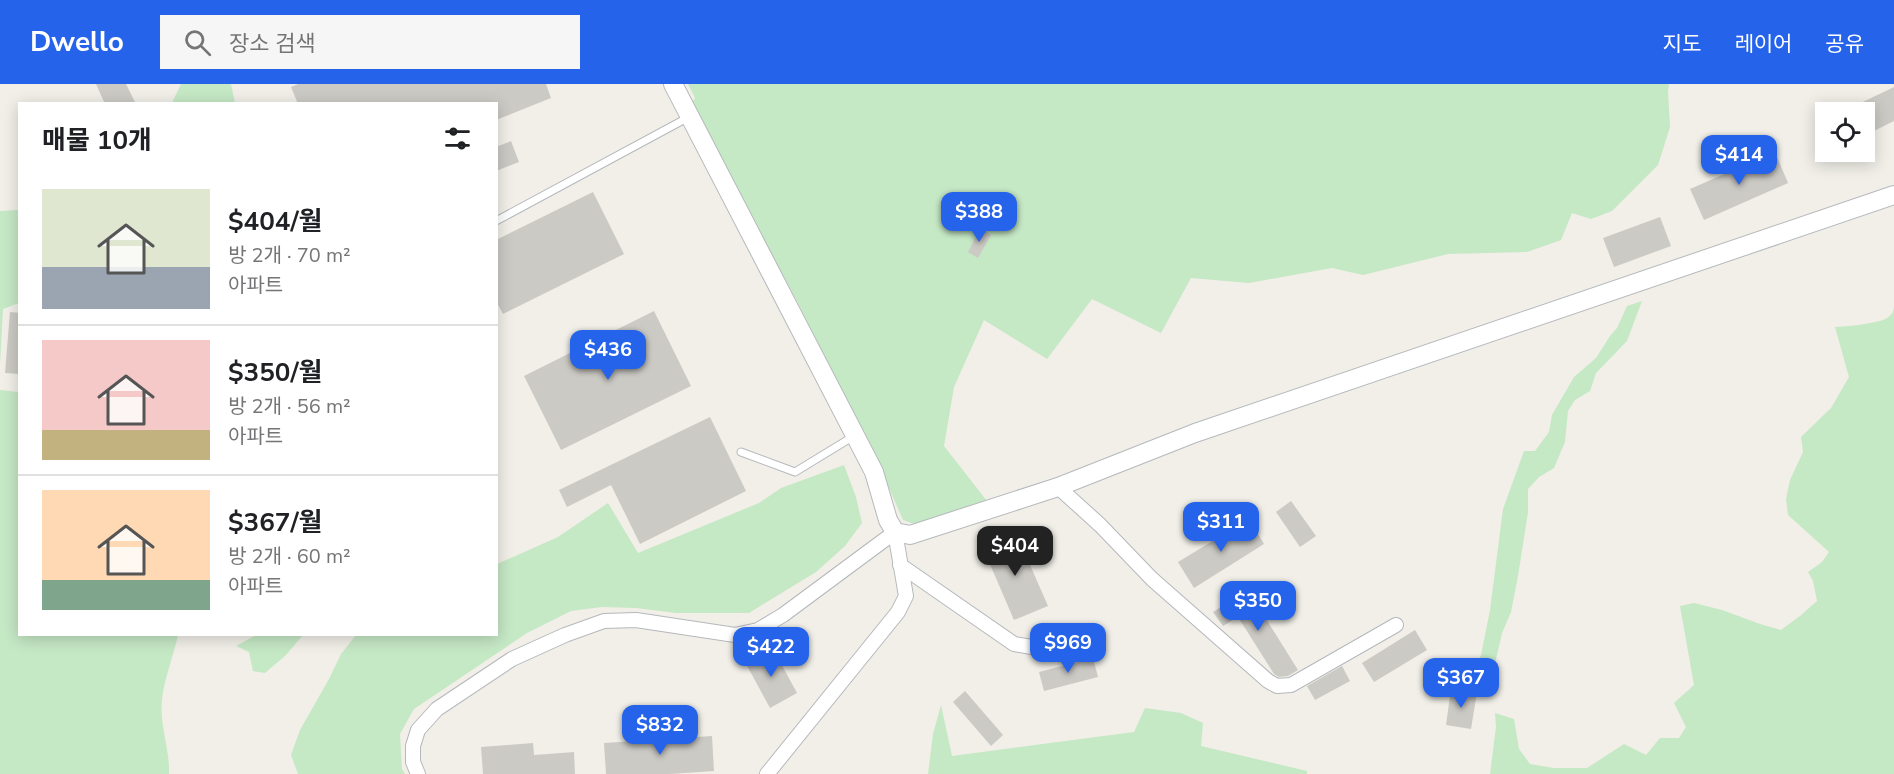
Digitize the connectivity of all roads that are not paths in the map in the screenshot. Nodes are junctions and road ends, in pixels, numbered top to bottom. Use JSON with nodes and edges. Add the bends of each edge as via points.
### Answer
{"nodes":[{"id":1,"x":673,"y":84,"type":"edge"},
{"id":2,"x":690,"y":117,"type":"junction"},
{"id":3,"x":1894,"y":195,"type":"edge"},
{"id":4,"x":498,"y":220,"type":"edge"},
{"id":5,"x":855,"y":435,"type":"junction"},
{"id":6,"x":741,"y":452,"type":"dead end"},
{"id":7,"x":1058,"y":487,"type":"junction"},
{"id":8,"x":895,"y":532,"type":"junction"},
{"id":9,"x":900,"y":565,"type":"junction"},
{"id":10,"x":1396,"y":625,"type":"dead end"},
{"id":11,"x":1093,"y":635,"type":"dead end"},
{"id":12,"x":418,"y":774,"type":"edge"},
{"id":13,"x":767,"y":774,"type":"edge"}],
"edges":[{"from":1,"to":2,"type":"street"},
{"from":2,"to":4,"type":"lane"},
{"from":2,"to":5,"type":"street"},
{"from":3,"to":7,"type":"street","via":[[1195,433]]},
{"from":5,"to":6,"type":"lane","via":[[795,472]]},
{"from":5,"to":8,"type":"street","via":[[874,472]]},
{"from":7,"to":8,"type":"street","via":[[910,535]]},
{"from":7,"to":10,"type":"street","via":[[1152,579],[1277,686],[1291,685]]},
{"from":8,"to":9,"type":"street"},
{"from":8,"to":12,"type":"street","via":[[758,630],[735,635],[636,620],[604,621],[512,659],[437,709],[418,730],[413,746]]},
{"from":9,"to":11,"type":"street","via":[[1014,644],[1032,647]]},
{"from":9,"to":13,"type":"street","via":[[906,596],[898,612]]}]}
